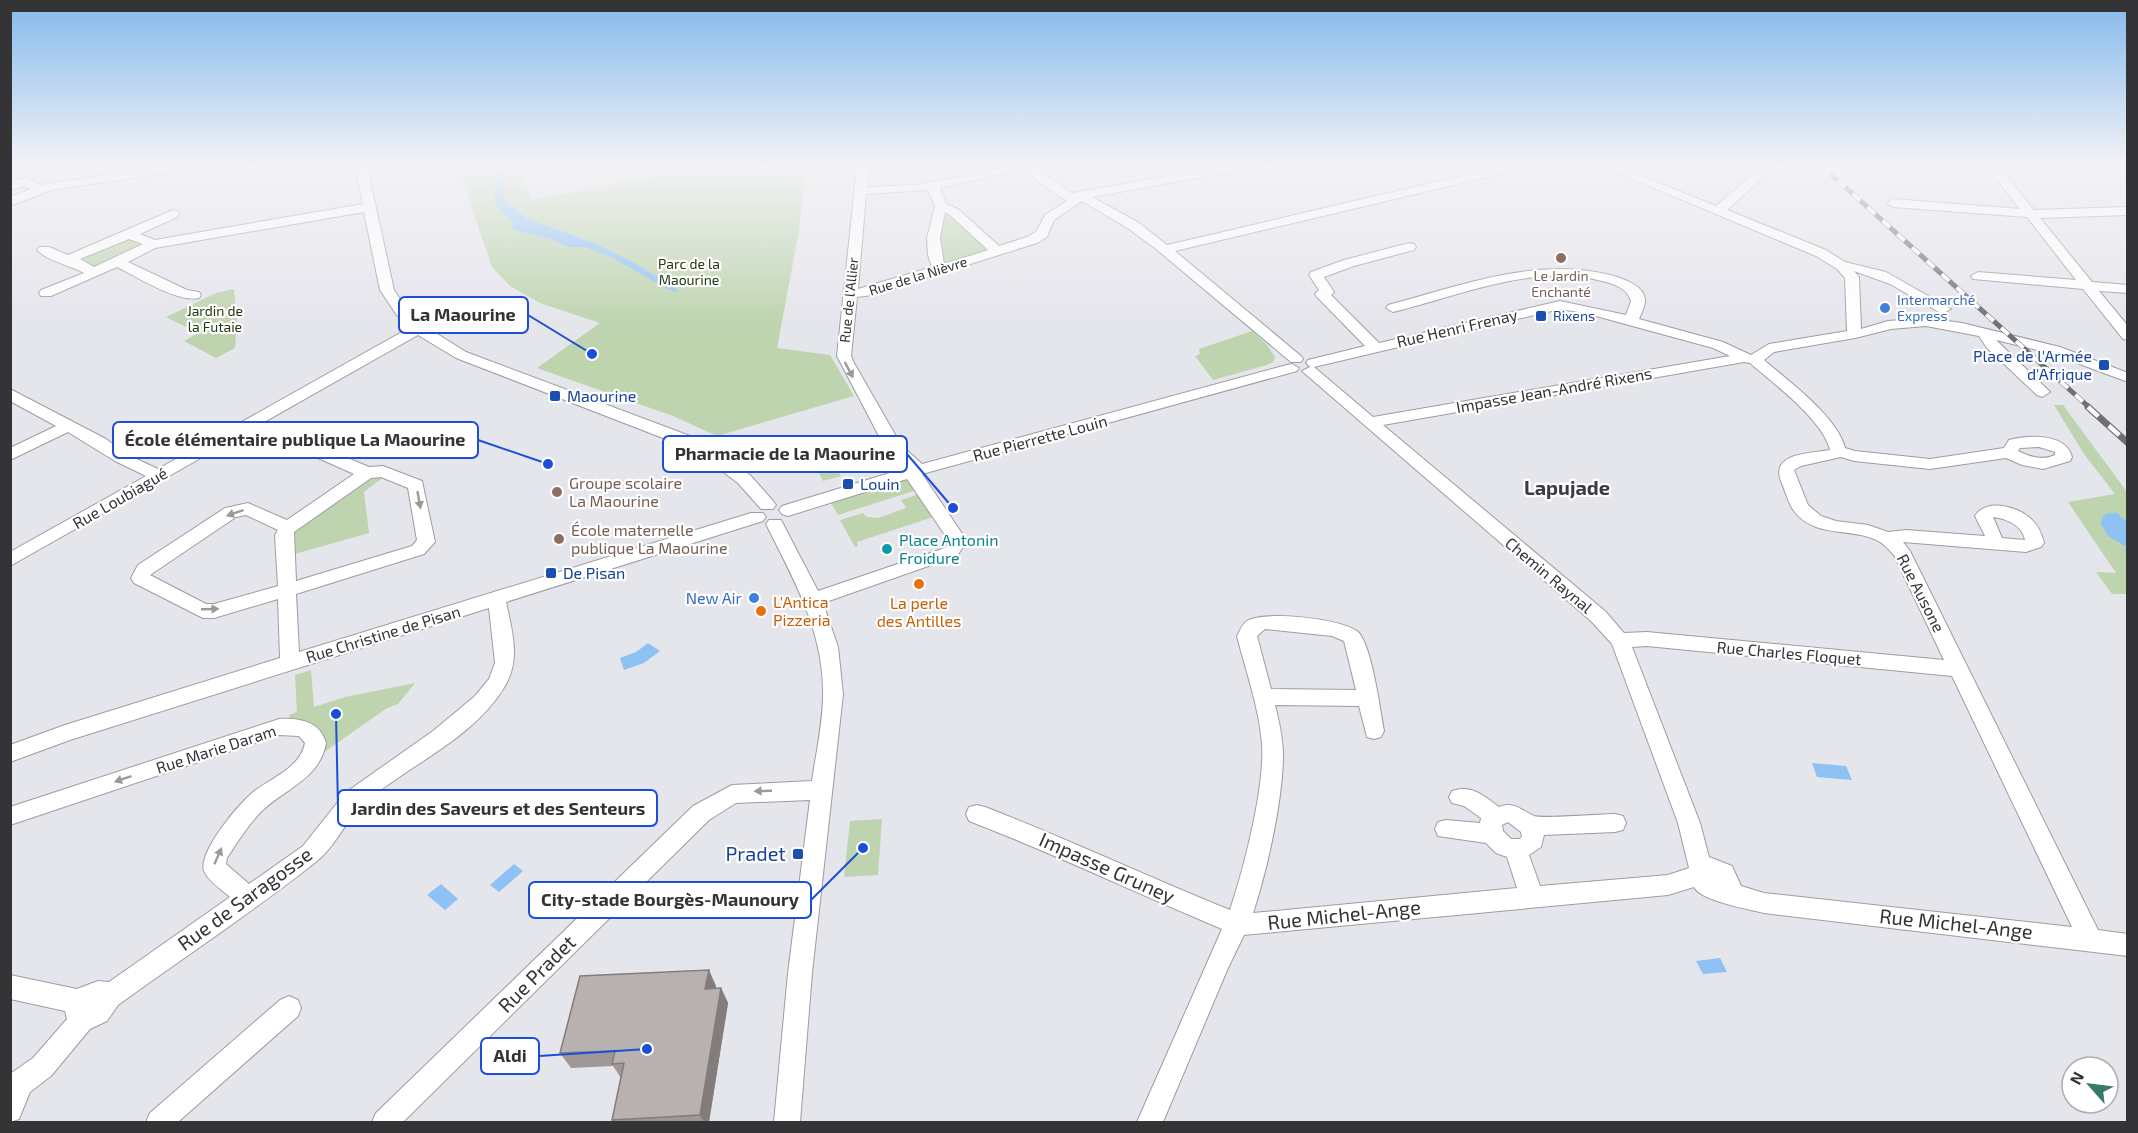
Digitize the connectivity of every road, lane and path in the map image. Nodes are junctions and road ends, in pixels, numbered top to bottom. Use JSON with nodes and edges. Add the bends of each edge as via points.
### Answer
{"nodes":[{"id":1,"x":159,"y":220,"type":"edge"},
{"id":2,"x":295,"y":220,"type":"edge"},
{"id":3,"x":372,"y":220,"type":"edge"},
{"id":4,"x":857,"y":220,"type":"edge"},
{"id":5,"x":936,"y":220,"type":"edge"},
{"id":6,"x":963,"y":220,"type":"edge"},
{"id":7,"x":1048,"y":220,"type":"edge"},
{"id":8,"x":1123,"y":220,"type":"edge"},
{"id":9,"x":1288,"y":220,"type":"edge"},
{"id":10,"x":1740,"y":220,"type":"edge"},
{"id":11,"x":2037,"y":220,"type":"edge"},
{"id":12,"x":129,"y":234,"type":"junction"},
{"id":13,"x":151,"y":245,"type":"junction"},
{"id":14,"x":1409,"y":248,"type":"dead end"},
{"id":15,"x":1166,"y":249,"type":"junction"},
{"id":16,"x":44,"y":250,"type":"dead end"},
{"id":17,"x":998,"y":251,"type":"junction"},
{"id":18,"x":70,"y":259,"type":"junction"},
{"id":19,"x":118,"y":262,"type":"junction"},
{"id":20,"x":1842,"y":266,"type":"junction"},
{"id":21,"x":940,"y":269,"type":"junction"},
{"id":22,"x":95,"y":271,"type":"junction"},
{"id":23,"x":1978,"y":276,"type":"dead end"},
{"id":24,"x":2087,"y":285,"type":"junction"},
{"id":25,"x":2127,"y":289,"type":"edge"},
{"id":26,"x":46,"y":293,"type":"dead end"},
{"id":27,"x":849,"y":294,"type":"junction"},
{"id":28,"x":194,"y":295,"type":"dead end"},
{"id":29,"x":1393,"y":308,"type":"dead end"},
{"id":30,"x":1853,"y":309,"type":"junction"},
{"id":31,"x":1944,"y":309,"type":"dead end"},
{"id":32,"x":1631,"y":321,"type":"junction"},
{"id":33,"x":418,"y":329,"type":"junction"},
{"id":34,"x":1880,"y":329,"type":"junction"},
{"id":35,"x":1855,"y":334,"type":"junction"},
{"id":36,"x":1985,"y":335,"type":"junction"},
{"id":37,"x":2127,"y":336,"type":"edge"},
{"id":38,"x":1374,"y":347,"type":"junction"},
{"id":39,"x":1751,"y":354,"type":"junction"},
{"id":40,"x":1294,"y":364,"type":"junction"},
{"id":41,"x":1311,"y":367,"type":"junction"},
{"id":42,"x":2127,"y":378,"type":"edge"},
{"id":43,"x":2127,"y":385,"type":"edge"},
{"id":44,"x":2042,"y":392,"type":"dead end"},
{"id":45,"x":10,"y":394,"type":"edge"},
{"id":46,"x":1370,"y":422,"type":"junction"},
{"id":47,"x":68,"y":426,"type":"junction"},
{"id":48,"x":288,"y":438,"type":"dead end"},
{"id":49,"x":1838,"y":451,"type":"junction"},
{"id":50,"x":2009,"y":452,"type":"dead end"},
{"id":51,"x":10,"y":455,"type":"edge"},
{"id":52,"x":372,"y":472,"type":"junction"},
{"id":53,"x":910,"y":472,"type":"junction"},
{"id":54,"x":159,"y":476,"type":"junction"},
{"id":55,"x":767,"y":516,"type":"junction"},
{"id":56,"x":288,"y":528,"type":"junction"},
{"id":57,"x":1887,"y":538,"type":"junction"},
{"id":58,"x":1993,"y":543,"type":"dead end"},
{"id":59,"x":10,"y":560,"type":"edge"},
{"id":60,"x":287,"y":590,"type":"junction"},
{"id":61,"x":496,"y":599,"type":"junction"},
{"id":62,"x":813,"y":600,"type":"junction"},
{"id":63,"x":1619,"y":640,"type":"junction"},
{"id":64,"x":290,"y":663,"type":"junction"},
{"id":65,"x":1960,"y":669,"type":"junction"},
{"id":66,"x":1264,"y":697,"type":"junction"},
{"id":67,"x":1367,"y":698,"type":"junction"},
{"id":68,"x":1374,"y":731,"type":"dead end"},
{"id":69,"x":10,"y":754,"type":"edge"},
{"id":70,"x":822,"y":790,"type":"junction"},
{"id":71,"x":1460,"y":797,"type":"dead end"},
{"id":72,"x":977,"y":814,"type":"dead end"},
{"id":73,"x":10,"y":816,"type":"edge"},
{"id":74,"x":1615,"y":823,"type":"dead end"},
{"id":75,"x":1493,"y":825,"type":"junction"},
{"id":76,"x":1530,"y":826,"type":"junction"},
{"id":77,"x":1446,"y":829,"type":"dead end"},
{"id":78,"x":1516,"y":849,"type":"junction"},
{"id":79,"x":1714,"y":880,"type":"junction"},
{"id":80,"x":248,"y":898,"type":"junction"},
{"id":81,"x":1532,"y":898,"type":"junction"},
{"id":82,"x":1237,"y":924,"type":"junction"},
{"id":83,"x":2090,"y":939,"type":"junction"},
{"id":84,"x":2127,"y":945,"type":"edge"},
{"id":85,"x":10,"y":987,"type":"edge"},
{"id":86,"x":289,"y":1008,"type":"dead end"},
{"id":87,"x":82,"y":1010,"type":"junction"},
{"id":88,"x":15,"y":1086,"type":"edge"},
{"id":89,"x":10,"y":1110,"type":"edge"},
{"id":90,"x":159,"y":1122,"type":"edge"},
{"id":91,"x":386,"y":1122,"type":"edge"},
{"id":92,"x":787,"y":1122,"type":"edge"},
{"id":93,"x":1150,"y":1122,"type":"edge"}],
"edges":[{"from":1,"to":12,"type":"street"},
{"from":2,"to":13,"type":"street"},
{"from":3,"to":33,"type":"street","via":[[387,290]]},
{"from":4,"to":27,"type":"street","name":"Rue de l'Allier"},
{"from":5,"to":21,"type":"street","via":[[935,259]]},
{"from":6,"to":17,"type":"street"},
{"from":7,"to":17,"type":"street","name":"Rue de la Nièvre","via":[[1038,237]]},
{"from":8,"to":15,"type":"street"},
{"from":9,"to":15,"type":"street"},
{"from":10,"to":20,"type":"street","via":[[1821,253]]},
{"from":11,"to":24,"type":"street"},
{"from":12,"to":13,"type":"street"},
{"from":12,"to":18,"type":"street"},
{"from":13,"to":19,"type":"street"},
{"from":14,"to":38,"type":"street","via":[[1316,275],[1327,292],[1322,294]]},
{"from":15,"to":40,"type":"street"},
{"from":16,"to":18,"type":"street"},
{"from":17,"to":21,"type":"street","name":"Rue de la Nièvre"},
{"from":18,"to":22,"type":"street"},
{"from":19,"to":22,"type":"street"},
{"from":19,"to":28,"type":"street","via":[[184,294]]},
{"from":20,"to":30,"type":"street","via":[[1852,278]]},
{"from":20,"to":31,"type":"street","via":[[1881,277]]},
{"from":21,"to":27,"type":"street","name":"Rue de la Nièvre"},
{"from":22,"to":26,"type":"street"},
{"from":23,"to":24,"type":"street"},
{"from":24,"to":25,"type":"street"},
{"from":24,"to":37,"type":"street"},
{"from":27,"to":53,"type":"street","name":"Rue de l'Allier","one_way":true,"via":[[845,363],[899,454],[899,465]]},
{"from":29,"to":32,"type":"street","via":[[1535,274],[1576,273],[1611,279],[1631,290],[1638,301]]},
{"from":30,"to":34,"type":"street"},
{"from":30,"to":35,"type":"street","via":[[1851,326]]},
{"from":32,"to":38,"type":"street","name":"Rue Henri Frenay","via":[[1560,305]]},
{"from":32,"to":39,"type":"street","name":"Rue Henri Frenay"},
{"from":33,"to":54,"type":"street","name":"Rue Loubiagué"},
{"from":33,"to":55,"type":"street","via":[[462,355],[700,446],[744,479]]},
{"from":34,"to":35,"type":"street"},
{"from":34,"to":36,"type":"street","via":[[1930,328]]},
{"from":35,"to":39,"type":"street"},
{"from":36,"to":42,"type":"street","via":[[2063,353]]},
{"from":36,"to":43,"type":"street","via":[[2061,358]]},
{"from":36,"to":44,"type":"street"},
{"from":38,"to":41,"type":"street","name":"Rue Henri Frenay"},
{"from":39,"to":46,"type":"street","name":"Impasse Jean-André Rixens"},
{"from":39,"to":49,"type":"street","via":[[1837,439]]},
{"from":40,"to":41,"type":"street","via":[[1304,372]]},
{"from":40,"to":53,"type":"street","name":"Rue Pierrette Louin"},
{"from":41,"to":46,"type":"street","name":"Chemin Raynal"},
{"from":45,"to":47,"type":"street"},
{"from":46,"to":63,"type":"street","name":"Chemin Raynal","via":[[1598,616]]},
{"from":47,"to":51,"type":"street"},
{"from":47,"to":54,"type":"street"},
{"from":48,"to":52,"type":"street"},
{"from":49,"to":50,"type":"street","via":[[1930,464]]},
{"from":49,"to":57,"type":"street","name":"Rue Ausone","via":[[1788,465],[1788,477],[1801,508],[1824,524]]},
{"from":52,"to":56,"type":"street"},
{"from":52,"to":60,"type":"street","one_way":true,"via":[[383,471],[416,485],[426,542],[418,550]]},
{"from":53,"to":55,"type":"street","name":"Rue Pierrette Louin","via":[[788,510],[784,520]]},
{"from":53,"to":62,"type":"street","via":[[958,542],[956,546],[951,552]]},
{"from":54,"to":59,"type":"street","name":"Rue Loubiagué"},
{"from":55,"to":61,"type":"street","name":"Rue Christine de Pisan"},
{"from":55,"to":62,"type":"street"},
{"from":56,"to":60,"type":"street","via":[[284,535]]},
{"from":56,"to":60,"type":"street","one_way":true,"via":[[248,509],[231,512],[144,570],[140,578],[203,611]]},
{"from":57,"to":58,"type":"street"},
{"from":57,"to":65,"type":"street","name":"Rue Ausone","via":[[1901,550]]},
{"from":60,"to":64,"type":"street"},
{"from":61,"to":64,"type":"street","name":"Rue Christine de Pisan"},
{"from":61,"to":80,"type":"street","name":"Rue de Saragosse","via":[[505,662],[495,686],[481,704],[351,800],[323,842]]},
{"from":62,"to":70,"type":"street","via":[[828,647],[833,694]]},
{"from":63,"to":65,"type":"street","name":"Rue Charles Floquet","via":[[1647,639]]},
{"from":63,"to":79,"type":"street","name":"Chemin Raynal","via":[[1696,843]]},
{"from":64,"to":69,"type":"street","name":"Rue Christine de Pisan"},
{"from":65,"to":83,"type":"street","name":"Rue Ausone"},
{"from":66,"to":67,"type":"street"},
{"from":66,"to":67,"type":"street","via":[[1247,636],[1255,624],[1265,622],[1335,629],[1351,636]]},
{"from":66,"to":82,"type":"street","via":[[1272,744],[1270,782],[1255,861]]},
{"from":67,"to":68,"type":"street"},
{"from":70,"to":91,"type":"street","name":"Rue Pradet","one_way":true,"via":[[732,794],[701,813]]},
{"from":70,"to":92,"type":"street"},
{"from":71,"to":75,"type":"street","via":[[1468,797]]},
{"from":72,"to":82,"type":"street","name":"Impasse Gruney"},
{"from":80,"to":73,"type":"street","name":"Rue Marie Daram","one_way":true,"via":[[215,869],[214,863],[247,812],[308,762],[315,740],[303,727],[279,727]]},
{"from":74,"to":76,"type":"street"},
{"from":75,"to":76,"type":"street","via":[[1507,813]]},
{"from":75,"to":77,"type":"street"},
{"from":75,"to":78,"type":"street","via":[[1499,843]]},
{"from":76,"to":78,"type":"street","via":[[1533,833],[1529,845]]},
{"from":78,"to":81,"type":"street"},
{"from":79,"to":81,"type":"street","name":"Rue Michel-Ange"},
{"from":79,"to":83,"type":"street","name":"Rue Michel-Ange","via":[[1764,903]]},
{"from":80,"to":87,"type":"street","name":"Rue de Saragosse","via":[[107,998],[98,1013]]},
{"from":81,"to":82,"type":"street","name":"Rue Michel-Ange"},
{"from":82,"to":93,"type":"street"},
{"from":83,"to":84,"type":"street","name":"Rue Michel-Ange"},
{"from":85,"to":87,"type":"street"},
{"from":86,"to":90,"type":"street"},
{"from":87,"to":88,"type":"street","via":[[51,1060]]},
{"from":88,"to":89,"type":"street"}]}
